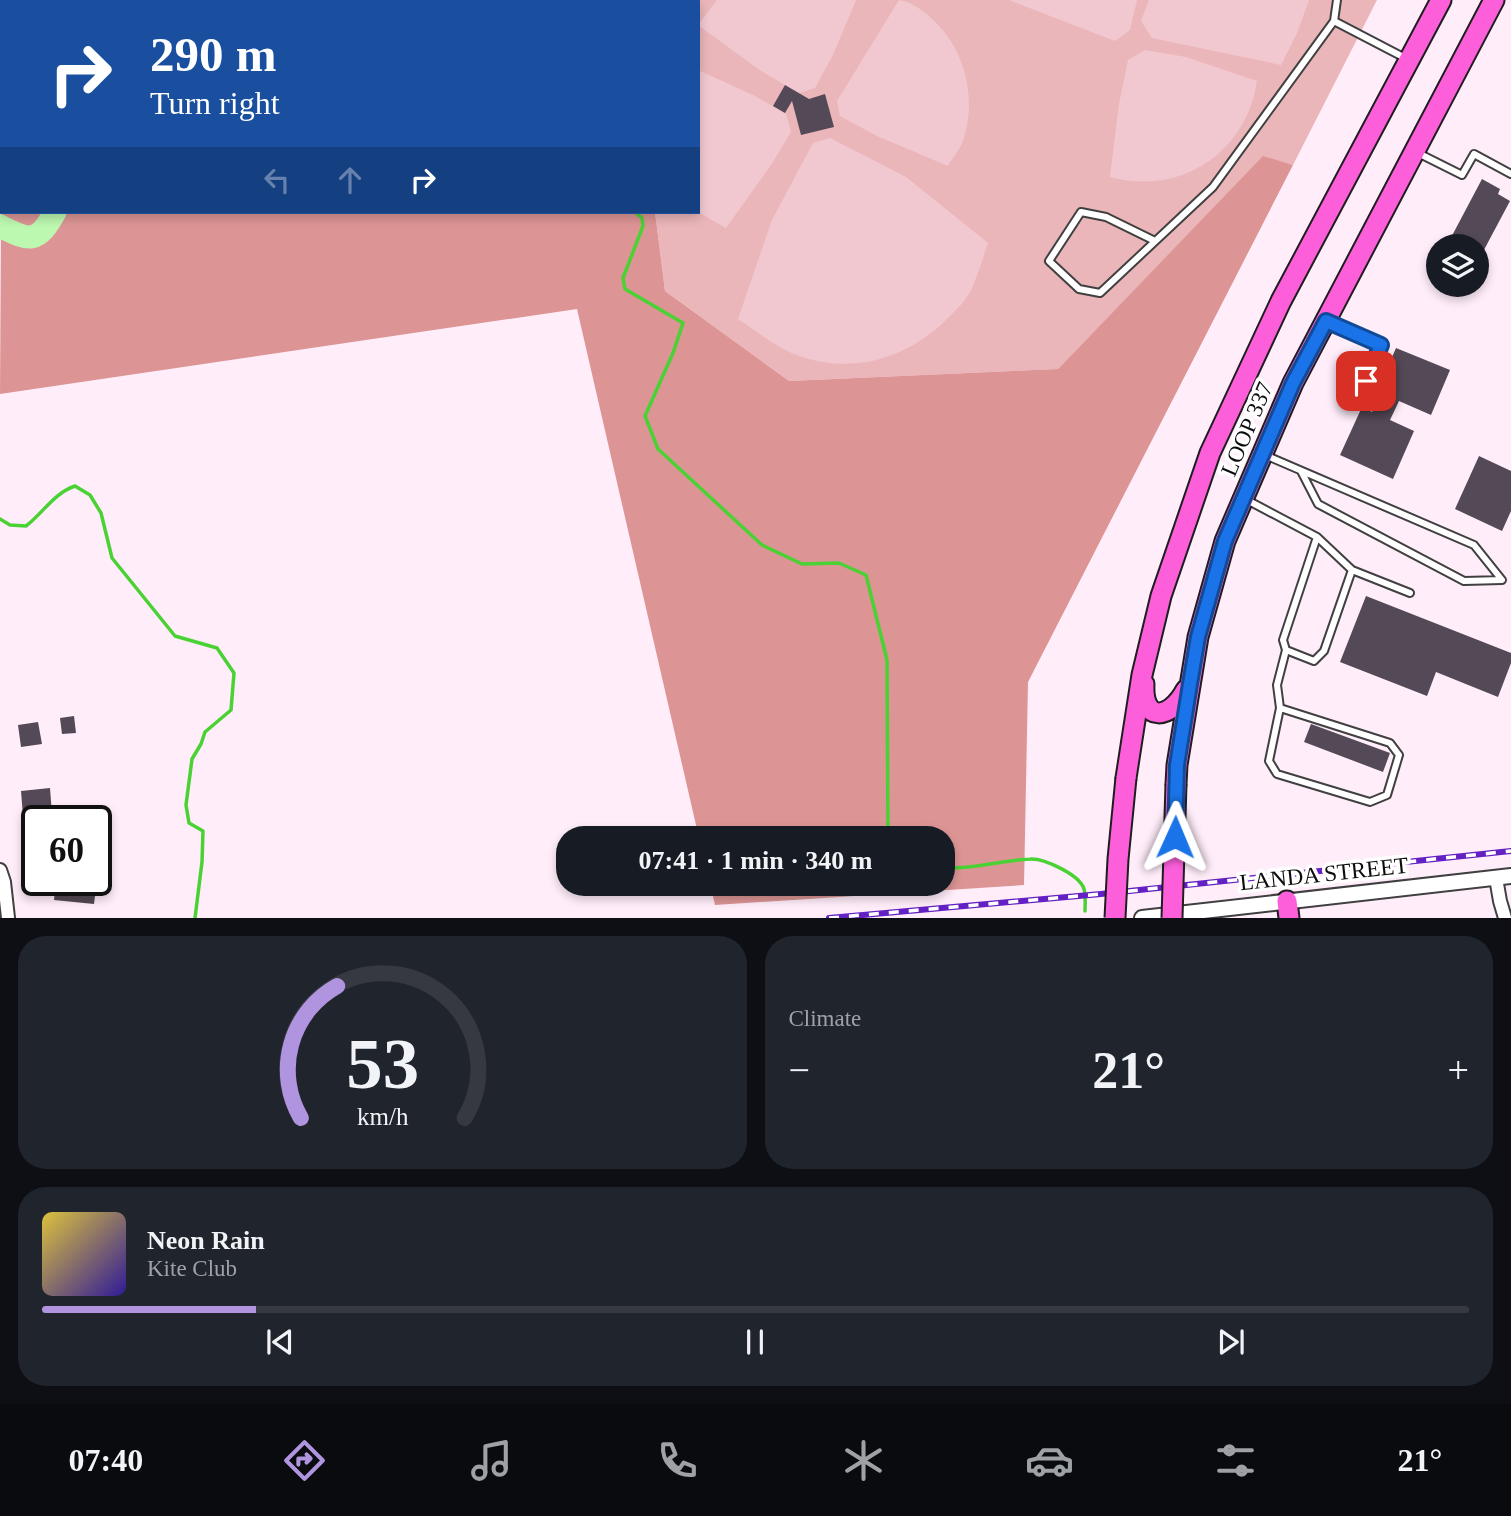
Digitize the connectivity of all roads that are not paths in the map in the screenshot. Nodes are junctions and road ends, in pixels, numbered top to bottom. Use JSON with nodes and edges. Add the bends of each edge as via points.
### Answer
{"nodes":[{"id":1,"x":1337,"y":0,"type":"edge"},
{"id":2,"x":1441,"y":0,"type":"edge"},
{"id":3,"x":1494,"y":0,"type":"edge"},
{"id":4,"x":1334,"y":21,"type":"junction"},
{"id":5,"x":1408,"y":60,"type":"junction"},
{"id":6,"x":1414,"y":151,"type":"junction"},
{"id":7,"x":1511,"y":174,"type":"edge"},
{"id":8,"x":1155,"y":241,"type":"junction"},
{"id":9,"x":1326,"y":321,"type":"junction"},
{"id":10,"x":1366,"y":381,"type":"dead end"},
{"id":11,"x":1263,"y":454,"type":"junction"},
{"id":12,"x":1301,"y":471,"type":"junction"},
{"id":13,"x":1244,"y":498,"type":"junction"},
{"id":14,"x":1317,"y":537,"type":"junction"},
{"id":15,"x":1352,"y":570,"type":"junction"},
{"id":16,"x":1502,"y":580,"type":"junction"},
{"id":17,"x":1511,"y":580,"type":"edge"},
{"id":18,"x":1410,"y":593,"type":"dead end"},
{"id":19,"x":1286,"y":650,"type":"junction"},
{"id":20,"x":1144,"y":666,"type":"junction"},
{"id":21,"x":1190,"y":684,"type":"junction"},
{"id":22,"x":1280,"y":708,"type":"junction"},
{"id":23,"x":0,"y":870,"type":"edge"},
{"id":24,"x":1504,"y":877,"type":"edge"},
{"id":25,"x":1288,"y":909,"type":"edge"},
{"id":26,"x":8,"y":918,"type":"edge"},
{"id":27,"x":1115,"y":918,"type":"edge"},
{"id":28,"x":1142,"y":918,"type":"edge"},
{"id":29,"x":1172,"y":918,"type":"edge"},
{"id":30,"x":1506,"y":918,"type":"edge"}],
"edges":[{"from":1,"to":4,"type":"lane"},
{"from":2,"to":5,"type":"main road","name":"LOOP 337"},
{"from":3,"to":6,"type":"main road","name":"LOOP 337"},
{"from":4,"to":5,"type":"lane"},
{"from":4,"to":8,"type":"lane","via":[[1213,187]]},
{"from":5,"to":20,"type":"main road","name":"LOOP 337","via":[[1280,303],[1210,453],[1161,596]]},
{"from":6,"to":7,"type":"lane","via":[[1462,175],[1474,154]]},
{"from":6,"to":9,"type":"main road","name":"LOOP 337"},
{"from":8,"to":8,"type":"lane","via":[[1100,293],[1079,289],[1049,261],[1081,212],[1106,217]]},
{"from":9,"to":10,"type":"lane","via":[[1381,345]]},
{"from":9,"to":11,"type":"main road","name":"LOOP 337"},
{"from":11,"to":12,"type":"lane"},
{"from":11,"to":13,"type":"main road","name":"LOOP 337"},
{"from":12,"to":16,"type":"lane","via":[[1474,545]]},
{"from":12,"to":16,"type":"lane","via":[[1318,504],[1464,581]]},
{"from":13,"to":14,"type":"lane"},
{"from":13,"to":21,"type":"main road","name":"LOOP 337","via":[[1225,541]]},
{"from":14,"to":15,"type":"lane"},
{"from":14,"to":19,"type":"lane","via":[[1283,640]]},
{"from":15,"to":18,"type":"lane"},
{"from":15,"to":19,"type":"lane","via":[[1324,651],[1314,661]]},
{"from":16,"to":17,"type":"lane"},
{"from":19,"to":22,"type":"lane","via":[[1277,685]]},
{"from":20,"to":21,"type":"main road","via":[[1145,699],[1156,712],[1177,707]]},
{"from":20,"to":27,"type":"main road","name":"LOOP 337","bridge":true,"via":[[1126,778]]},
{"from":21,"to":29,"type":"main road","name":"LOOP 337","bridge":true,"via":[[1177,765]]},
{"from":22,"to":22,"type":"lane","via":[[1269,761],[1277,774],[1370,802],[1387,795],[1399,755],[1390,743]]},
{"from":23,"to":26,"type":"street"},
{"from":24,"to":25,"type":"street","name":"LANDA STREET"},
{"from":24,"to":30,"type":"street","via":[[1500,901]]},
{"from":25,"to":28,"type":"street","name":"LANDA STREET"}]}
